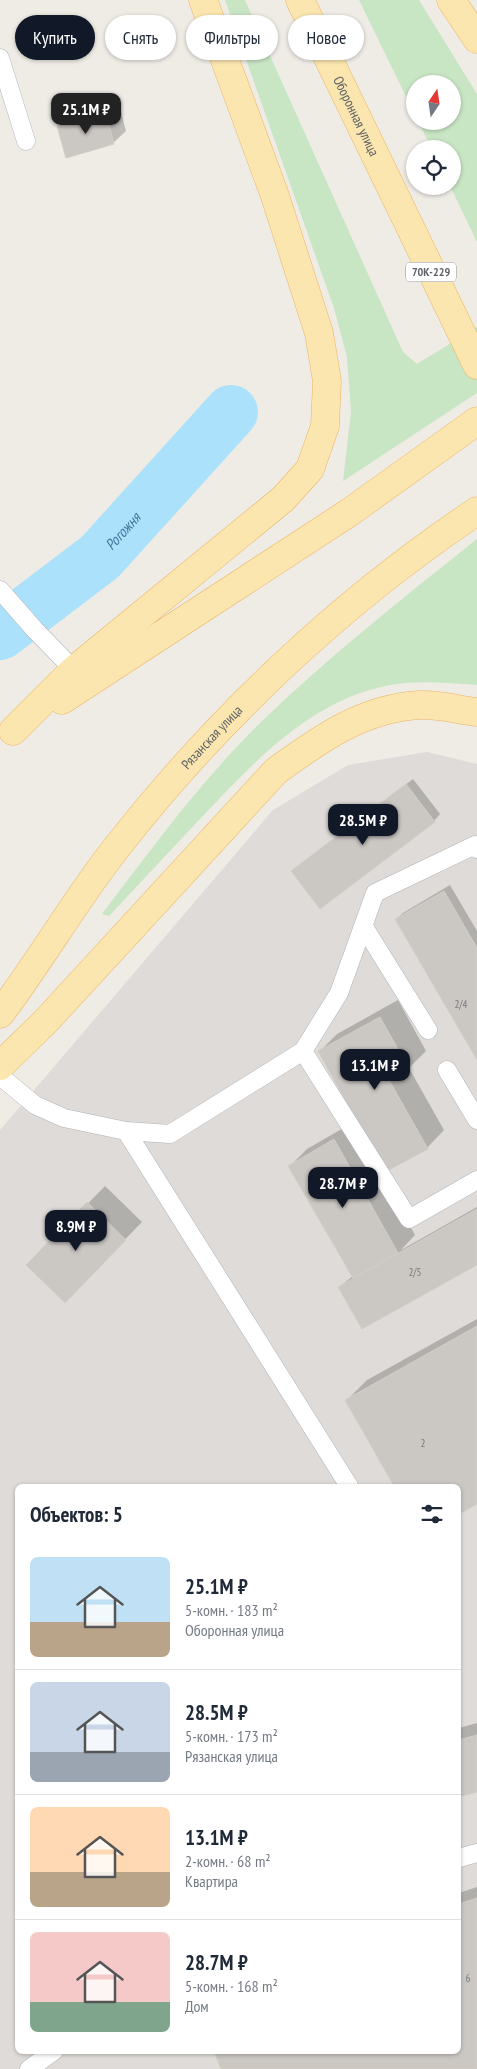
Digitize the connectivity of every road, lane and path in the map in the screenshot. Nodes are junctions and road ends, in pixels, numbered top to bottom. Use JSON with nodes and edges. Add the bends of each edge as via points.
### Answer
{"nodes":[{"id":1,"x":203,"y":0,"type":"edge"},
{"id":2,"x":300,"y":0,"type":"edge"},
{"id":3,"x":451,"y":0,"type":"edge"},
{"id":4,"x":477,"y":39,"type":"edge"},
{"id":5,"x":0,"y":58,"type":"edge"},
{"id":6,"x":26,"y":141,"type":"dead end"},
{"id":7,"x":477,"y":365,"type":"edge"},
{"id":8,"x":477,"y":421,"type":"edge"},
{"id":9,"x":477,"y":511,"type":"edge"},
{"id":10,"x":5,"y":596,"type":"edge"},
{"id":11,"x":74,"y":670,"type":"junction"},
{"id":12,"x":477,"y":712,"type":"edge"},
{"id":13,"x":6,"y":736,"type":"edge"},
{"id":14,"x":477,"y":848,"type":"edge"},
{"id":15,"x":364,"y":927,"type":"junction"},
{"id":16,"x":0,"y":1014,"type":"edge"},
{"id":17,"x":428,"y":1030,"type":"dead end"},
{"id":18,"x":302,"y":1051,"type":"junction"},
{"id":19,"x":0,"y":1066,"type":"edge"},
{"id":20,"x":447,"y":1070,"type":"dead end"},
{"id":21,"x":0,"y":1076,"type":"edge"},
{"id":22,"x":477,"y":1120,"type":"edge"},
{"id":23,"x":126,"y":1131,"type":"junction"},
{"id":24,"x":477,"y":1180,"type":"edge"},
{"id":25,"x":348,"y":1484,"type":"edge"},
{"id":26,"x":477,"y":1853,"type":"edge"},
{"id":27,"x":461,"y":1857,"type":"edge"},
{"id":28,"x":50,"y":2054,"type":"edge"},
{"id":29,"x":29,"y":2069,"type":"edge"}],
"edges":[{"from":1,"to":11,"type":"main road","via":[[275,196],[319,333],[327,381],[326,426],[310,470],[283,499]]},
{"from":2,"to":7,"type":"main road","name":"Оборонная улица","number":"70К-229"},
{"from":3,"to":4,"type":"main road"},
{"from":5,"to":6,"type":"lane"},
{"from":8,"to":13,"type":"main road","via":[[350,512]]},
{"from":9,"to":16,"type":"main road","name":"Рязанская улица","via":[[357,598],[293,656],[196,754],[116,848]]},
{"from":10,"to":11,"type":"lane"},
{"from":11,"to":13,"type":"main road"},
{"from":12,"to":19,"type":"main road","via":[[421,705],[384,710],[346,724],[298,754],[276,771],[46,1021]]},
{"from":14,"to":15,"type":"lane","via":[[475,845],[375,893]]},
{"from":15,"to":17,"type":"lane"},
{"from":15,"to":18,"type":"lane","via":[[339,993]]},
{"from":18,"to":23,"type":"lane","via":[[170,1134]]},
{"from":18,"to":24,"type":"lane","via":[[409,1219]]},
{"from":20,"to":22,"type":"lane"},
{"from":21,"to":23,"type":"lane","via":[[35,1105],[64,1118]]},
{"from":23,"to":25,"type":"lane"},
{"from":26,"to":27,"type":"lane"},
{"from":28,"to":29,"type":"lane"}]}
